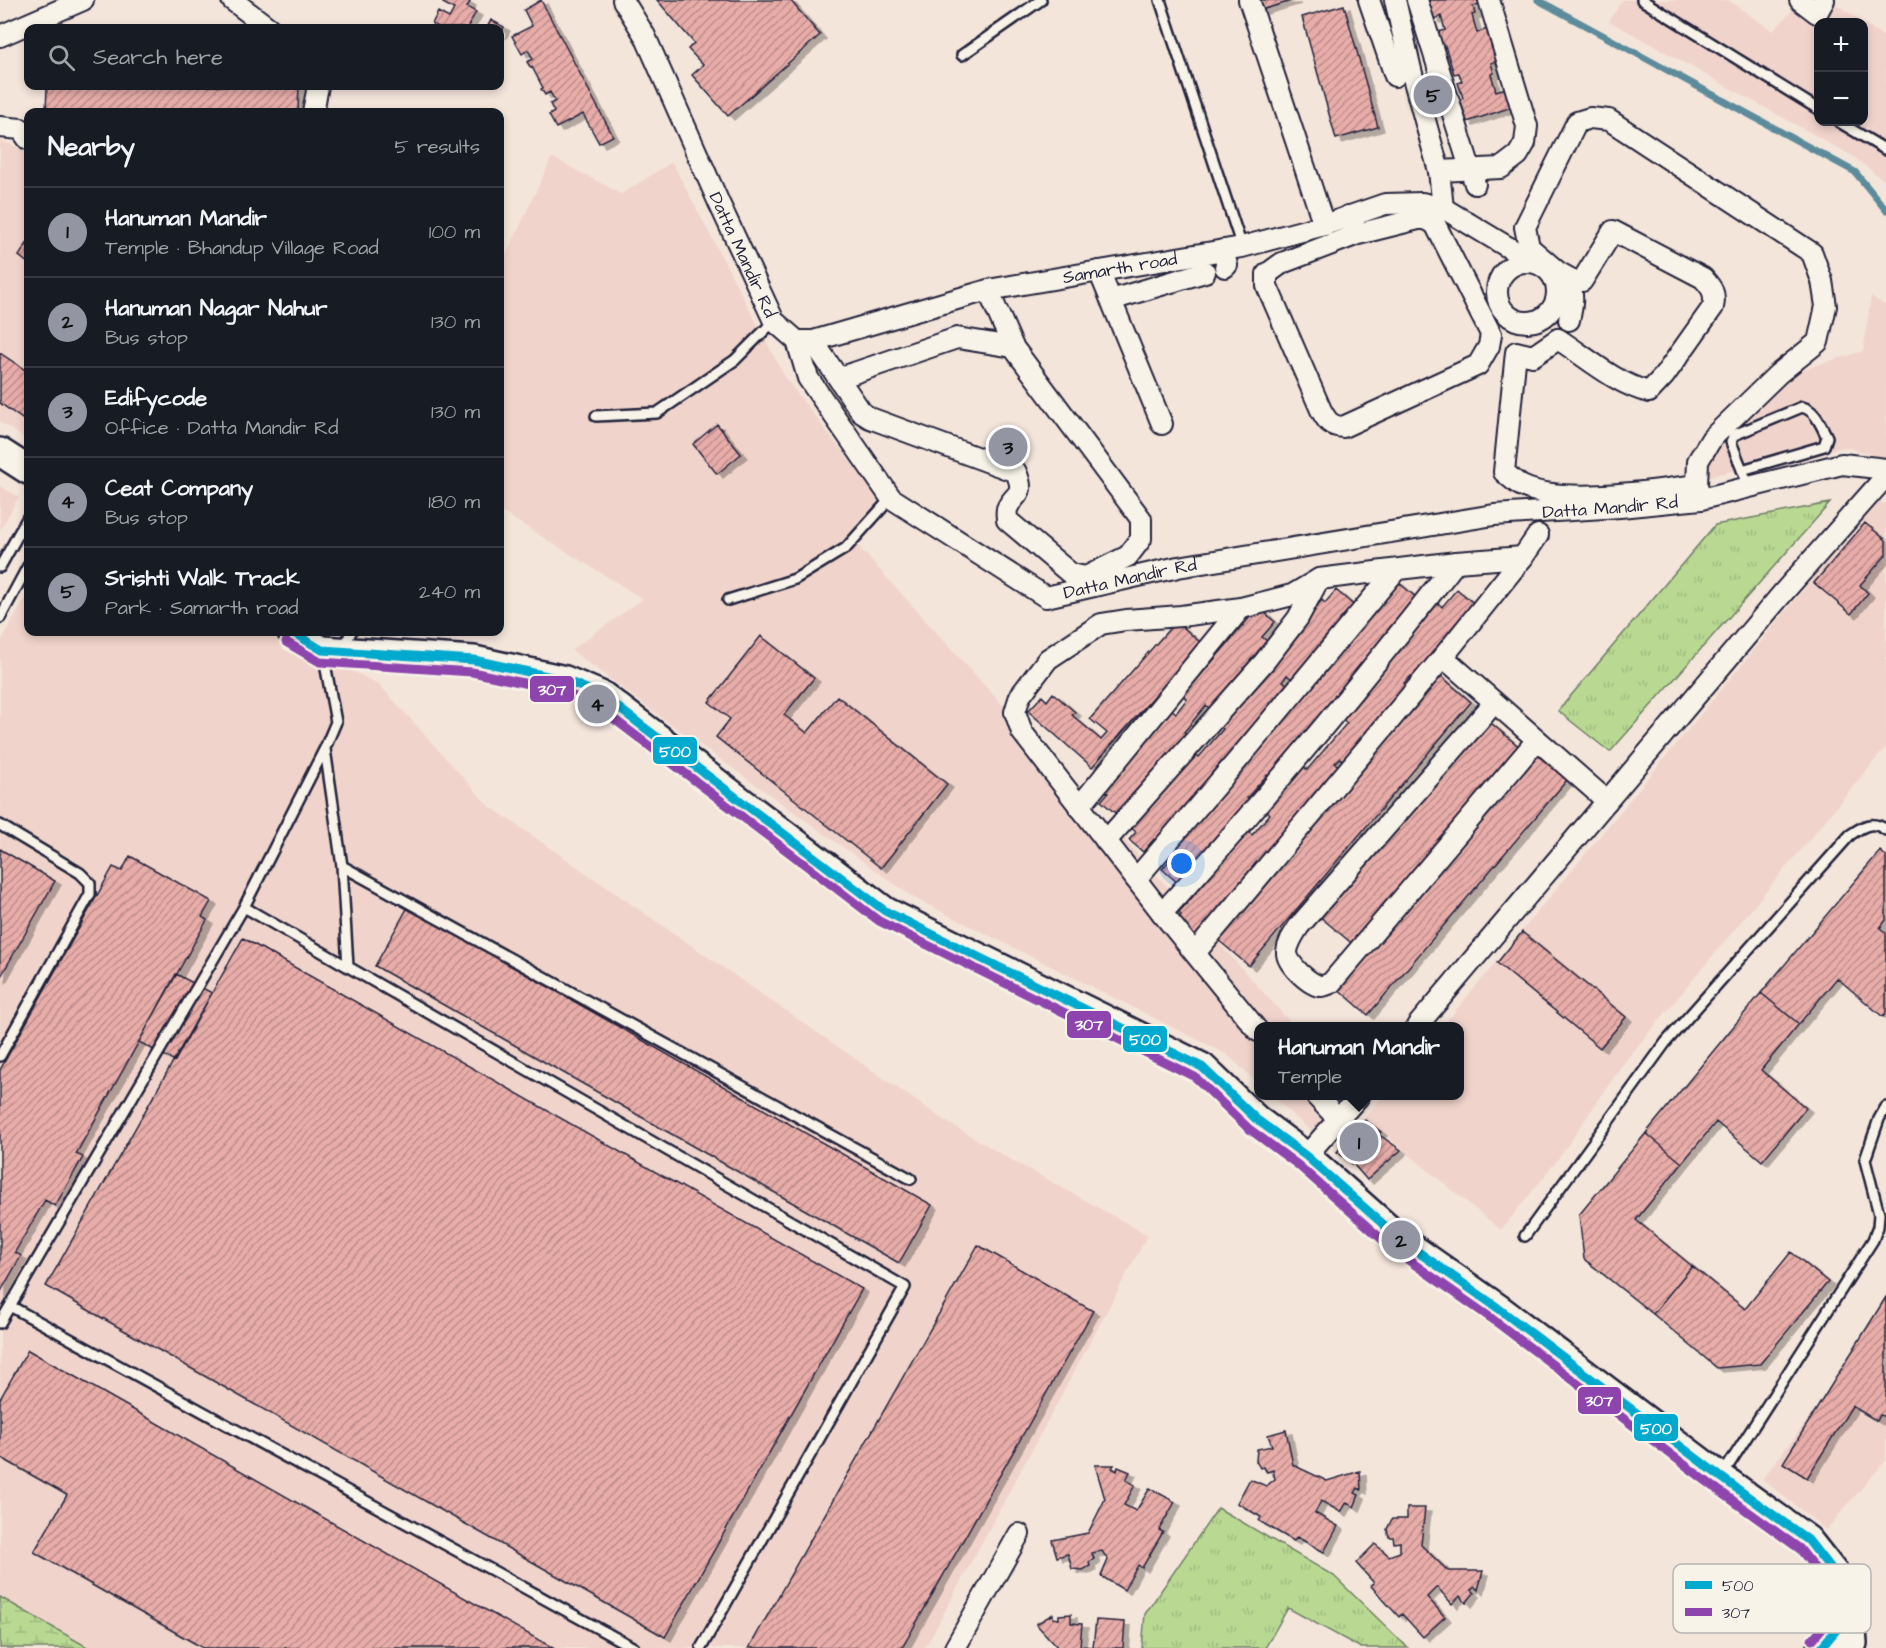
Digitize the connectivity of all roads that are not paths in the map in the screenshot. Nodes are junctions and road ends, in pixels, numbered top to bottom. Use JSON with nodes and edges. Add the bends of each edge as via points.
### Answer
{"nodes":[{"id":1,"x":83,"y":0,"type":"edge"},
{"id":2,"x":232,"y":0,"type":"edge"},
{"id":3,"x":623,"y":0,"type":"edge"},
{"id":4,"x":1041,"y":0,"type":"edge"},
{"id":5,"x":1160,"y":0,"type":"edge"},
{"id":6,"x":1249,"y":0,"type":"edge"},
{"id":7,"x":1369,"y":0,"type":"edge"},
{"id":8,"x":1395,"y":0,"type":"edge"},
{"id":9,"x":1417,"y":0,"type":"edge"},
{"id":10,"x":1489,"y":0,"type":"edge"},
{"id":11,"x":1642,"y":0,"type":"edge"},
{"id":12,"x":1800,"y":0,"type":"edge"},
{"id":13,"x":1824,"y":0,"type":"edge"},
{"id":14,"x":41,"y":8,"type":"edge"},
{"id":15,"x":264,"y":24,"type":"edge"},
{"id":16,"x":0,"y":36,"type":"edge"},
{"id":17,"x":962,"y":55,"type":"dead end"},
{"id":18,"x":1437,"y":62,"type":"junction"},
{"id":19,"x":1403,"y":73,"type":"junction"},
{"id":20,"x":317,"y":90,"type":"edge"},
{"id":21,"x":1814,"y":107,"type":"edge"},
{"id":22,"x":314,"y":108,"type":"edge"},
{"id":23,"x":1846,"y":126,"type":"edge"},
{"id":24,"x":0,"y":128,"type":"edge"},
{"id":25,"x":24,"y":133,"type":"edge"},
{"id":26,"x":1886,"y":150,"type":"edge"},
{"id":27,"x":1439,"y":171,"type":"junction"},
{"id":28,"x":1472,"y":176,"type":"junction"},
{"id":29,"x":1443,"y":208,"type":"junction"},
{"id":30,"x":1348,"y":216,"type":"junction"},
{"id":31,"x":1324,"y":225,"type":"junction"},
{"id":32,"x":1358,"y":234,"type":"junction"},
{"id":33,"x":1525,"y":255,"type":"junction"},
{"id":34,"x":1219,"y":261,"type":"junction"},
{"id":35,"x":1099,"y":271,"type":"junction"},
{"id":36,"x":1568,"y":278,"type":"junction"},
{"id":37,"x":988,"y":290,"type":"junction"},
{"id":38,"x":1111,"y":300,"type":"junction"},
{"id":39,"x":1569,"y":320,"type":"dead end"},
{"id":40,"x":774,"y":321,"type":"junction"},
{"id":41,"x":1533,"y":321,"type":"junction"},
{"id":42,"x":805,"y":341,"type":"junction"},
{"id":43,"x":1013,"y":347,"type":"junction"},
{"id":44,"x":1537,"y":353,"type":"junction"},
{"id":45,"x":839,"y":378,"type":"junction"},
{"id":46,"x":596,"y":416,"type":"dead end"},
{"id":47,"x":1162,"y":424,"type":"dead end"},
{"id":48,"x":0,"y":452,"type":"edge"},
{"id":49,"x":24,"y":467,"type":"edge"},
{"id":50,"x":1886,"y":470,"type":"edge"},
{"id":51,"x":1886,"y":476,"type":"edge"},
{"id":52,"x":1745,"y":479,"type":"junction"},
{"id":53,"x":1693,"y":493,"type":"junction"},
{"id":54,"x":891,"y":498,"type":"junction"},
{"id":55,"x":24,"y":524,"type":"edge"},
{"id":56,"x":1538,"y":535,"type":"dead end"},
{"id":57,"x":1523,"y":557,"type":"junction"},
{"id":58,"x":1456,"y":562,"type":"junction"},
{"id":59,"x":0,"y":567,"type":"edge"},
{"id":60,"x":1396,"y":570,"type":"junction"},
{"id":61,"x":24,"y":573,"type":"edge"},
{"id":62,"x":1319,"y":579,"type":"junction"},
{"id":63,"x":728,"y":600,"type":"dead end"},
{"id":64,"x":1241,"y":608,"type":"junction"},
{"id":65,"x":0,"y":618,"type":"edge"},
{"id":66,"x":307,"y":636,"type":"edge"},
{"id":67,"x":338,"y":644,"type":"edge"},
{"id":68,"x":1443,"y":657,"type":"junction"},
{"id":69,"x":1494,"y":703,"type":"junction"},
{"id":70,"x":1538,"y":740,"type":"junction"},
{"id":71,"x":325,"y":748,"type":"junction"},
{"id":72,"x":1607,"y":801,"type":"junction"},
{"id":73,"x":1080,"y":807,"type":"junction"},
{"id":74,"x":0,"y":825,"type":"edge"},
{"id":75,"x":1886,"y":830,"type":"edge"},
{"id":76,"x":1106,"y":841,"type":"junction"},
{"id":77,"x":342,"y":866,"type":"junction"},
{"id":78,"x":1136,"y":879,"type":"junction"},
{"id":79,"x":244,"y":907,"type":"junction"},
{"id":80,"x":1162,"y":913,"type":"junction"},
{"id":81,"x":1195,"y":952,"type":"junction"},
{"id":82,"x":348,"y":967,"type":"junction"},
{"id":83,"x":1420,"y":1022,"type":"edge"},
{"id":84,"x":1254,"y":1026,"type":"edge"},
{"id":85,"x":0,"y":1056,"type":"edge"},
{"id":86,"x":1321,"y":1100,"type":"edge"},
{"id":87,"x":1355,"y":1100,"type":"edge"},
{"id":88,"x":1886,"y":1107,"type":"edge"},
{"id":89,"x":1339,"y":1120,"type":"junction"},
{"id":90,"x":1306,"y":1156,"type":"junction"},
{"id":91,"x":911,"y":1179,"type":"dead end"},
{"id":92,"x":1886,"y":1206,"type":"edge"},
{"id":93,"x":1879,"y":1214,"type":"junction"},
{"id":94,"x":1882,"y":1228,"type":"edge"},
{"id":95,"x":1525,"y":1236,"type":"dead end"},
{"id":96,"x":10,"y":1306,"type":"junction"},
{"id":97,"x":0,"y":1323,"type":"edge"},
{"id":98,"x":1721,"y":1477,"type":"junction"},
{"id":99,"x":1019,"y":1533,"type":"dead end"},
{"id":100,"x":1827,"y":1564,"type":"edge"},
{"id":101,"x":1834,"y":1633,"type":"edge"},
{"id":102,"x":1852,"y":1633,"type":"edge"},
{"id":103,"x":634,"y":1648,"type":"edge"},
{"id":104,"x":701,"y":1648,"type":"edge"},
{"id":105,"x":955,"y":1648,"type":"edge"},
{"id":106,"x":1821,"y":1648,"type":"edge"},
{"id":107,"x":1851,"y":1648,"type":"edge"}],
"edges":[{"from":1,"to":14,"type":"street"},
{"from":2,"to":15,"type":"street"},
{"from":3,"to":40,"type":"street","name":"Datta Mandir Rd","via":[[645,36]]},
{"from":4,"to":17,"type":"lane"},
{"from":5,"to":34,"type":"lane"},
{"from":6,"to":31,"type":"street"},
{"from":7,"to":19,"type":"street"},
{"from":8,"to":19,"type":"street"},
{"from":9,"to":18,"type":"street"},
{"from":10,"to":28,"type":"street","via":[[1527,126],[1525,143],[1518,155],[1501,168]]},
{"from":11,"to":21,"type":"lane"},
{"from":12,"to":13,"type":"street","via":[[1817,13]]},
{"from":14,"to":16,"type":"street"},
{"from":18,"to":19,"type":"street"},
{"from":18,"to":28,"type":"street"},
{"from":19,"to":27,"type":"street"},
{"from":20,"to":22,"type":"street"},
{"from":23,"to":26,"type":"lane"},
{"from":24,"to":25,"type":"street","via":[[21,129]]},
{"from":27,"to":28,"type":"street"},
{"from":27,"to":29,"type":"street"},
{"from":29,"to":30,"type":"street","name":"Samarth road","via":[[1422,203],[1385,204]]},
{"from":29,"to":33,"type":"street"},
{"from":30,"to":31,"type":"street","name":"Samarth road"},
{"from":30,"to":32,"type":"street"},
{"from":31,"to":34,"type":"street","name":"Samarth road"},
{"from":32,"to":32,"type":"street","via":[[1418,219],[1435,224],[1491,334],[1478,365],[1343,427],[1334,427],[1321,410],[1268,286],[1267,274],[1282,263]]},
{"from":33,"to":36,"type":"street"},
{"from":33,"to":41,"type":"street","via":[[1552,275],[1556,284],[1557,294],[1549,312]]},
{"from":33,"to":41,"type":"street","via":[[1508,269],[1497,295],[1500,305],[1514,319]]},
{"from":33,"to":53,"type":"street","via":[[1525,227],[1577,122],[1590,118],[1610,120],[1812,252],[1826,306],[1818,342],[1778,374],[1712,438],[1698,461]]},
{"from":34,"to":35,"type":"street","name":"Samarth road"},
{"from":34,"to":38,"type":"street"},
{"from":35,"to":37,"type":"street","name":"Samarth road"},
{"from":35,"to":38,"type":"street"},
{"from":36,"to":39,"type":"street","via":[[1573,297]]},
{"from":36,"to":44,"type":"street","via":[[1582,280],[1613,231],[1703,278],[1715,298],[1713,308],[1648,392],[1621,381],[1558,339]]},
{"from":37,"to":42,"type":"street","name":"Samarth road"},
{"from":37,"to":43,"type":"street"},
{"from":38,"to":47,"type":"street"},
{"from":40,"to":42,"type":"street","name":"Datta Mandir Rd"},
{"from":40,"to":46,"type":"lane","via":[[735,360],[657,414]]},
{"from":41,"to":44,"type":"street"},
{"from":42,"to":45,"type":"street"},
{"from":42,"to":54,"type":"street","name":"Datta Mandir Rd","via":[[808,378]]},
{"from":43,"to":45,"type":"street","via":[[957,338]]},
{"from":43,"to":45,"type":"street","via":[[1141,519],[1141,539],[1128,556],[1086,577],[1071,574],[1007,520],[1007,508],[1019,495],[1021,482],[1016,472],[870,418],[862,413]]},
{"from":44,"to":53,"type":"street","via":[[1533,356],[1516,352],[1504,472],[1522,486],[1559,496]]},
{"from":48,"to":49,"type":"street"},
{"from":50,"to":52,"type":"street","name":"Datta Mandir Rd","via":[[1842,464]]},
{"from":51,"to":72,"type":"street"},
{"from":52,"to":52,"type":"lane","via":[[1731,442],[1734,435],[1802,407],[1813,412],[1827,437],[1824,446]]},
{"from":52,"to":53,"type":"street","name":"Datta Mandir Rd"},
{"from":53,"to":54,"type":"street","name":"Datta Mandir Rd","via":[[1494,515],[1178,567],[1046,597]]},
{"from":54,"to":63,"type":"lane","via":[[846,548],[795,579]]},
{"from":55,"to":59,"type":"lane"},
{"from":56,"to":57,"type":"street"},
{"from":57,"to":58,"type":"street"},
{"from":57,"to":68,"type":"street"},
{"from":58,"to":60,"type":"street"},
{"from":58,"to":80,"type":"street","via":[[1374,666]]},
{"from":60,"to":62,"type":"street"},
{"from":60,"to":78,"type":"street"},
{"from":61,"to":65,"type":"lane"},
{"from":62,"to":64,"type":"street","via":[[1292,595]]},
{"from":62,"to":76,"type":"street","via":[[1298,618],[1265,661]]},
{"from":64,"to":73,"type":"street"},
{"from":64,"to":73,"type":"street","via":[[1101,624],[1048,659],[1020,696],[1015,712],[1022,732]]},
{"from":66,"to":67,"type":"street"},
{"from":67,"to":71,"type":"lane","via":[[336,722]]},
{"from":67,"to":90,"type":"street","via":[[474,660],[564,680],[603,696],[885,910],[1202,1067],[1256,1119]]},
{"from":68,"to":69,"type":"street"},
{"from":68,"to":81,"type":"street"},
{"from":69,"to":70,"type":"street"},
{"from":69,"to":70,"type":"street","via":[[1299,926],[1287,953],[1290,964],[1311,983],[1331,983]]},
{"from":70,"to":72,"type":"street"},
{"from":71,"to":77,"type":"lane"},
{"from":71,"to":79,"type":"lane"},
{"from":72,"to":83,"type":"street"},
{"from":73,"to":76,"type":"street"},
{"from":74,"to":85,"type":"lane","via":[[90,883],[90,894]]},
{"from":75,"to":95,"type":"lane","via":[[1878,825],[1865,825],[1850,835],[1674,1033]]},
{"from":76,"to":78,"type":"street"},
{"from":77,"to":82,"type":"lane"},
{"from":77,"to":91,"type":"lane"},
{"from":78,"to":80,"type":"street"},
{"from":79,"to":82,"type":"lane"},
{"from":79,"to":96,"type":"lane"},
{"from":80,"to":81,"type":"street"},
{"from":81,"to":84,"type":"street"},
{"from":82,"to":104,"type":"lane","via":[[905,1287]]},
{"from":86,"to":89,"type":"street"},
{"from":87,"to":89,"type":"street"},
{"from":88,"to":93,"type":"lane","via":[[1865,1160]]},
{"from":89,"to":90,"type":"street"},
{"from":90,"to":98,"type":"street","via":[[1401,1240],[1498,1308]]},
{"from":92,"to":93,"type":"lane"},
{"from":93,"to":94,"type":"lane"},
{"from":94,"to":98,"type":"lane"},
{"from":96,"to":97,"type":"lane"},
{"from":96,"to":103,"type":"lane"},
{"from":98,"to":100,"type":"street","via":[[1808,1540]]},
{"from":99,"to":105,"type":"street"},
{"from":101,"to":106,"type":"street"},
{"from":102,"to":107,"type":"street"}]}
